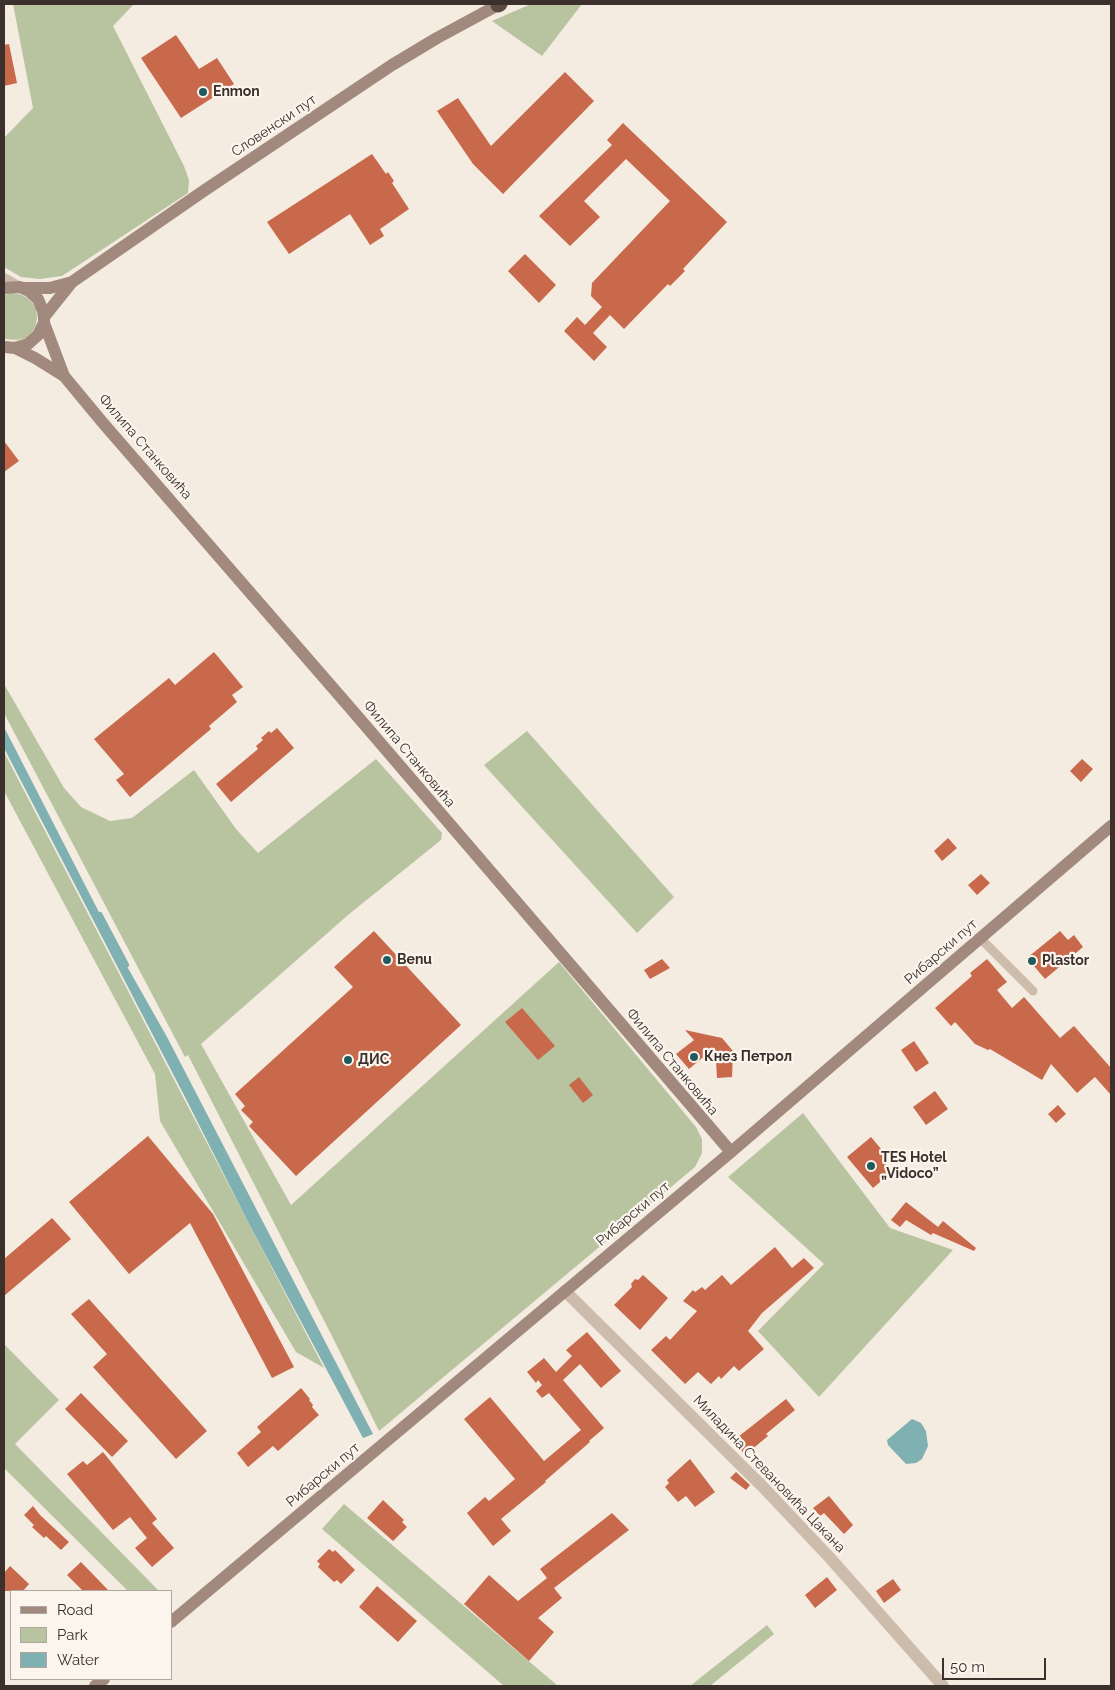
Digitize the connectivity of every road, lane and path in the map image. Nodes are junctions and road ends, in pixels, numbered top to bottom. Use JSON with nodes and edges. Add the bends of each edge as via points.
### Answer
{"nodes":[{"id":1,"x":499,"y":4,"type":"edge"},
{"id":2,"x":4,"y":279,"type":"edge"},
{"id":3,"x":72,"y":282,"type":"junction"},
{"id":4,"x":14,"y":287,"type":"edge"},
{"id":5,"x":44,"y":320,"type":"junction"},
{"id":6,"x":9,"y":348,"type":"edge"},
{"id":7,"x":64,"y":376,"type":"junction"},
{"id":8,"x":1111,"y":826,"type":"edge"},
{"id":9,"x":980,"y":938,"type":"junction"},
{"id":10,"x":1033,"y":992,"type":"dead end"},
{"id":11,"x":731,"y":1152,"type":"junction"},
{"id":12,"x":565,"y":1291,"type":"junction"},
{"id":13,"x":172,"y":1621,"type":"edge"},
{"id":14,"x":943,"y":1686,"type":"edge"}],
"edges":[{"from":1,"to":3,"type":"main road","name":"Словенски пут","via":[[388,68]]},
{"from":2,"to":4,"type":"street"},
{"from":3,"to":4,"type":"main road","name":"Словенски пут","via":[[50,288]]},
{"from":3,"to":5,"type":"main road","name":"Словенски пут"},
{"from":4,"to":5,"type":"main road","name":"Филипа Станковића","via":[[29,291],[38,299]]},
{"from":5,"to":6,"type":"main road","name":"Словенски пут","via":[[42,330],[34,340],[22,347]]},
{"from":5,"to":7,"type":"main road","name":"Филипа Станковића"},
{"from":6,"to":7,"type":"main road","name":"Филипа Станковића","via":[[35,358]]},
{"from":7,"to":11,"type":"main road","name":"Филипа Станковића"},
{"from":8,"to":9,"type":"main road","name":"Рибарски пут"},
{"from":9,"to":10,"type":"lane"},
{"from":9,"to":11,"type":"main road","name":"Рибарски пут"},
{"from":11,"to":12,"type":"main road","name":"Рибарски пут"},
{"from":12,"to":13,"type":"main road","name":"Рибарски пут"},
{"from":12,"to":14,"type":"street","name":"Миладина Стевановића Цакана","via":[[764,1488]]}]}
